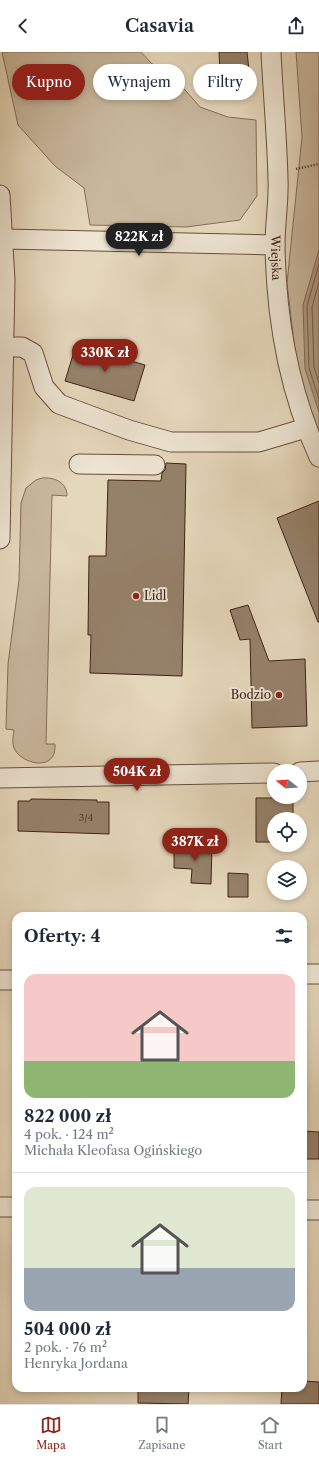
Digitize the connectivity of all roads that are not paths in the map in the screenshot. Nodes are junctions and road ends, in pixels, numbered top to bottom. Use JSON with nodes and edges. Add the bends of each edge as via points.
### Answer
{"nodes":[{"id":1,"x":271,"y":52,"type":"edge"},
{"id":2,"x":0,"y":195,"type":"edge"},
{"id":3,"x":4,"y":239,"type":"junction"},
{"id":4,"x":275,"y":245,"type":"junction"},
{"id":5,"x":15,"y":347,"type":"dead end"},
{"id":6,"x":306,"y":428,"type":"junction"},
{"id":7,"x":319,"y":457,"type":"edge"},
{"id":8,"x":79,"y":464,"type":"dead end"},
{"id":9,"x":155,"y":465,"type":"dead end"},
{"id":10,"x":0,"y":539,"type":"edge"},
{"id":11,"x":307,"y":772,"type":"edge"},
{"id":12,"x":319,"y":772,"type":"edge"},
{"id":13,"x":267,"y":773,"type":"edge"},
{"id":14,"x":0,"y":778,"type":"edge"},
{"id":15,"x":307,"y":974,"type":"edge"},
{"id":16,"x":319,"y":974,"type":"edge"},
{"id":17,"x":0,"y":980,"type":"edge"},
{"id":18,"x":12,"y":980,"type":"edge"},
{"id":19,"x":0,"y":1207,"type":"edge"},
{"id":20,"x":12,"y":1208,"type":"edge"},
{"id":21,"x":307,"y":1210,"type":"edge"},
{"id":22,"x":319,"y":1210,"type":"edge"}],
"edges":[{"from":1,"to":4,"type":"street","name":"Wiejska","via":[[278,179]]},
{"from":2,"to":3,"type":"street"},
{"from":3,"to":4,"type":"street"},
{"from":3,"to":10,"type":"street"},
{"from":4,"to":6,"type":"street","name":"Wiejska","via":[[284,345]]},
{"from":5,"to":6,"type":"street","via":[[22,347],[33,353],[44,387],[59,404],[129,430],[171,442],[259,442]]},
{"from":6,"to":7,"type":"street","name":"Wiejska"},
{"from":8,"to":9,"type":"street"},
{"from":11,"to":12,"type":"street"},
{"from":13,"to":14,"type":"street","via":[[72,773]]},
{"from":15,"to":16,"type":"street"},
{"from":17,"to":18,"type":"street"},
{"from":19,"to":20,"type":"street"},
{"from":21,"to":22,"type":"street"}]}
